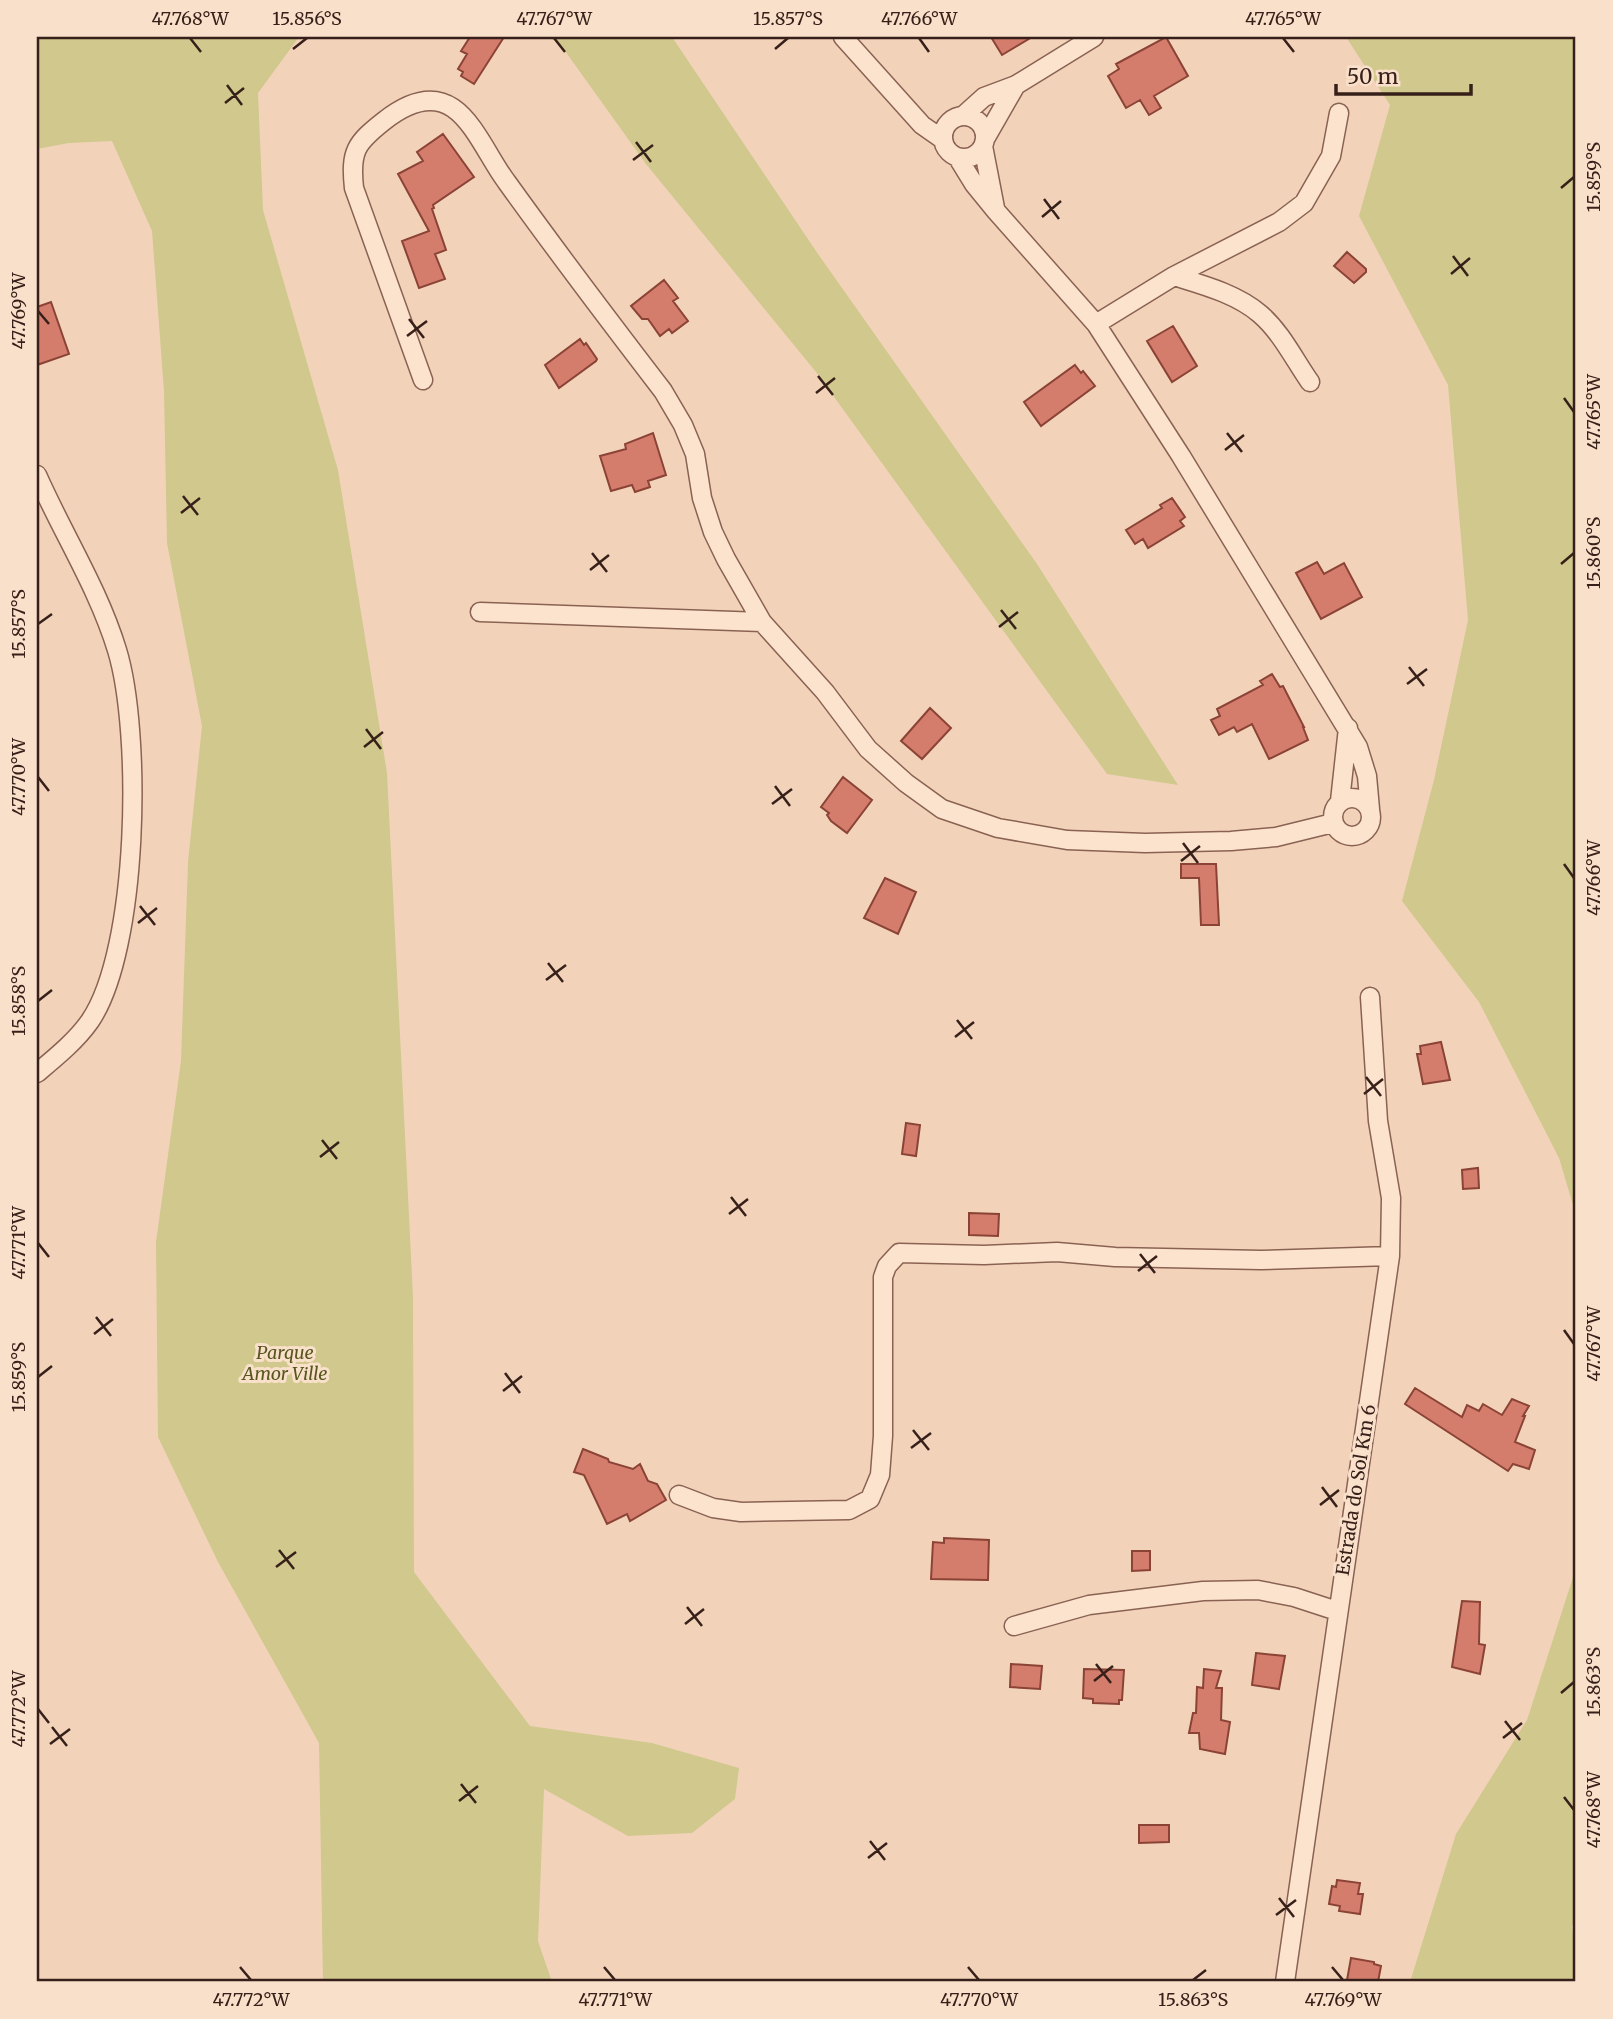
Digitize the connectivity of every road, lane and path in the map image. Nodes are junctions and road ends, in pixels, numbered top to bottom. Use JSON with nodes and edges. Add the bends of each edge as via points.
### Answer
{"nodes":[{"id":1,"x":843,"y":37,"type":"edge"},
{"id":2,"x":1094,"y":37,"type":"edge"},
{"id":3,"x":1016,"y":85,"type":"junction"},
{"id":4,"x":1339,"y":113,"type":"dead end"},
{"id":5,"x":914,"y":116,"type":"junction"},
{"id":6,"x":958,"y":117,"type":"junction"},
{"id":7,"x":942,"y":139,"type":"junction"},
{"id":8,"x":984,"y":142,"type":"junction"},
{"id":9,"x":958,"y":158,"type":"junction"},
{"id":10,"x":996,"y":211,"type":"junction"},
{"id":11,"x":1174,"y":276,"type":"junction"},
{"id":12,"x":1096,"y":324,"type":"junction"},
{"id":13,"x":423,"y":380,"type":"dead end"},
{"id":14,"x":1310,"y":382,"type":"dead end"},
{"id":15,"x":37,"y":475,"type":"edge"},
{"id":16,"x":480,"y":612,"type":"dead end"},
{"id":17,"x":762,"y":622,"type":"junction"},
{"id":18,"x":1348,"y":728,"type":"junction"},
{"id":19,"x":1340,"y":801,"type":"junction"},
{"id":20,"x":1370,"y":809,"type":"junction"},
{"id":21,"x":1333,"y":823,"type":"junction"},
{"id":22,"x":1370,"y":997,"type":"dead end"},
{"id":23,"x":37,"y":1073,"type":"edge"},
{"id":24,"x":1390,"y":1256,"type":"junction"},
{"id":25,"x":679,"y":1495,"type":"dead end"},
{"id":26,"x":1338,"y":1611,"type":"junction"},
{"id":27,"x":1014,"y":1626,"type":"dead end"},
{"id":28,"x":1285,"y":1982,"type":"edge"}],
"edges":[{"from":1,"to":5,"type":"street"},
{"from":2,"to":3,"type":"street"},
{"from":3,"to":6,"type":"street","via":[[985,97]]},
{"from":3,"to":8,"type":"street"},
{"from":4,"to":11,"type":"street","via":[[1331,156],[1304,203],[1279,222]]},
{"from":5,"to":6,"type":"street"},
{"from":5,"to":7,"type":"street"},
{"from":6,"to":7,"type":"street","via":[[944,127]]},
{"from":6,"to":8,"type":"street","via":[[980,122]]},
{"from":7,"to":9,"type":"street","via":[[947,151]]},
{"from":8,"to":9,"type":"street","via":[[977,154]]},
{"from":8,"to":10,"type":"street"},
{"from":9,"to":10,"type":"street"},
{"from":10,"to":12,"type":"street"},
{"from":11,"to":12,"type":"street"},
{"from":11,"to":14,"type":"street","via":[[1213,289],[1259,313]]},
{"from":12,"to":18,"type":"street"},
{"from":13,"to":17,"type":"street","via":[[354,188],[352,164],[359,142],[398,110],[420,101],[436,101],[453,108],[476,134],[663,391],[695,454],[713,532]]},
{"from":15,"to":23,"type":"street","via":[[96,595],[117,652],[130,711],[133,797],[117,954],[104,993],[90,1021]]},
{"from":16,"to":17,"type":"street"},
{"from":17,"to":21,"type":"street","via":[[868,748],[942,809],[998,828],[1067,840],[1145,843],[1231,841]]},
{"from":18,"to":19,"type":"street"},
{"from":18,"to":20,"type":"street","via":[[1364,762]]},
{"from":19,"to":20,"type":"street","via":[[1357,798]]},
{"from":19,"to":21,"type":"street","via":[[1333,811]]},
{"from":20,"to":21,"type":"street","via":[[1368,827],[1359,835],[1341,832]]},
{"from":22,"to":24,"type":"street","name":"Estrada do Sol Km 6","via":[[1378,1121],[1391,1198]]},
{"from":24,"to":25,"type":"street","via":[[1261,1260],[899,1252],[883,1277],[883,1436],[880,1475],[870,1499],[849,1510],[741,1512],[713,1508]]},
{"from":24,"to":26,"type":"street","name":"Estrada do Sol Km 6"},
{"from":26,"to":27,"type":"street","via":[[1258,1590],[1203,1591],[1090,1605]]},
{"from":26,"to":28,"type":"street","name":"Estrada do Sol Km 6"}]}
